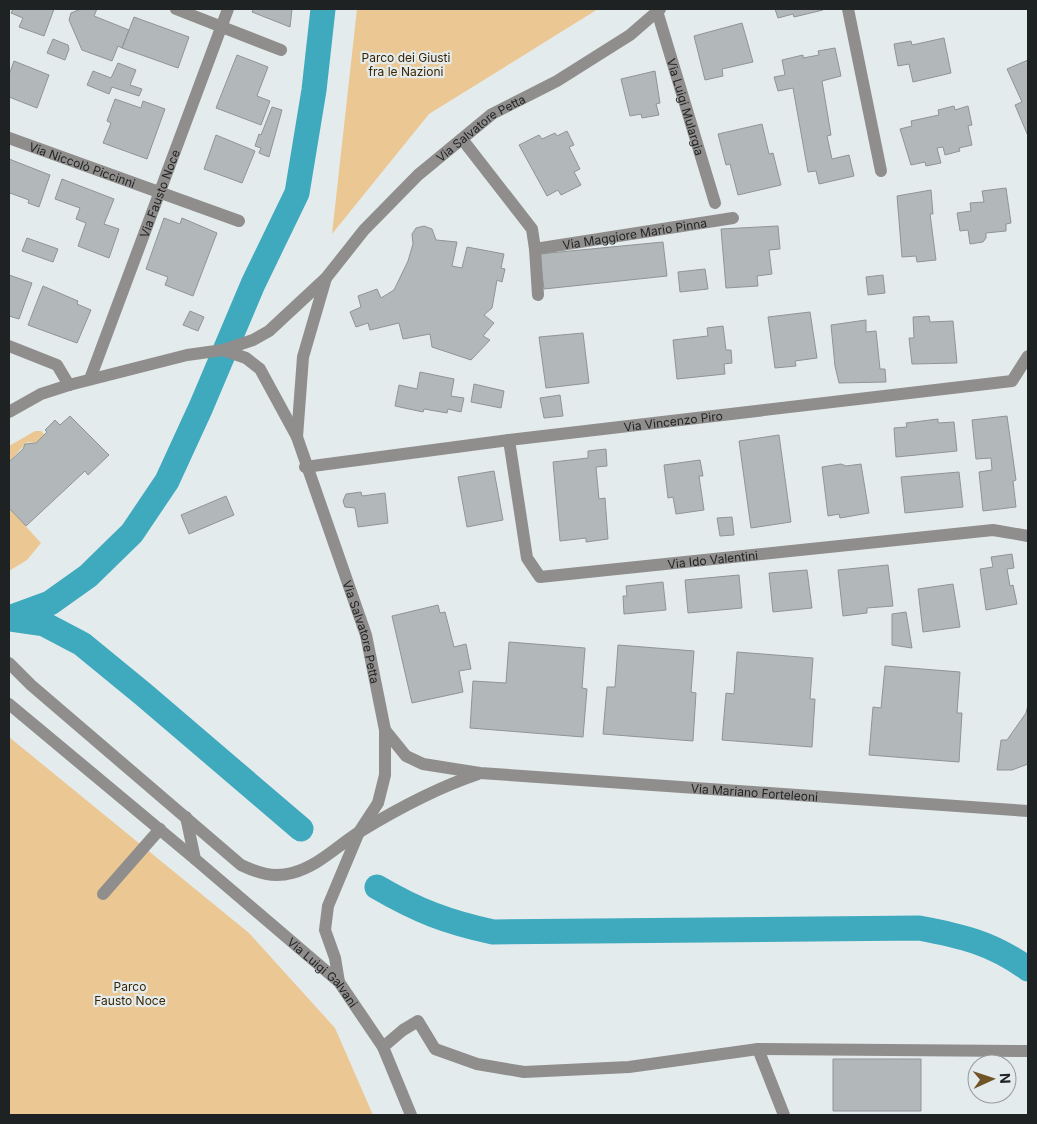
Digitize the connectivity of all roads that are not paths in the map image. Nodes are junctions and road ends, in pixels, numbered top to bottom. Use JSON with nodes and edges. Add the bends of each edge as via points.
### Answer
{"nodes":[{"id":1,"x":176,"y":9,"type":"edge"},
{"id":2,"x":228,"y":9,"type":"edge"},
{"id":3,"x":848,"y":9,"type":"edge"},
{"id":4,"x":659,"y":10,"type":"edge"},
{"id":5,"x":221,"y":26,"type":"junction"},
{"id":6,"x":281,"y":50,"type":"dead end"},
{"id":7,"x":9,"y":138,"type":"edge"},
{"id":8,"x":462,"y":139,"type":"junction"},
{"id":9,"x":881,"y":171,"type":"dead end"},
{"id":10,"x":160,"y":191,"type":"junction"},
{"id":11,"x":715,"y":203,"type":"dead end"},
{"id":12,"x":733,"y":218,"type":"dead end"},
{"id":13,"x":239,"y":221,"type":"dead end"},
{"id":14,"x":535,"y":249,"type":"junction"},
{"id":15,"x":326,"y":278,"type":"junction"},
{"id":16,"x":538,"y":295,"type":"dead end"},
{"id":17,"x":9,"y":346,"type":"edge"},
{"id":18,"x":223,"y":350,"type":"junction"},
{"id":19,"x":1028,"y":356,"type":"edge"},
{"id":20,"x":90,"y":379,"type":"junction"},
{"id":21,"x":69,"y":385,"type":"junction"},
{"id":22,"x":9,"y":412,"type":"edge"},
{"id":23,"x":296,"y":437,"type":"junction"},
{"id":24,"x":509,"y":440,"type":"junction"},
{"id":25,"x":306,"y":467,"type":"junction"},
{"id":26,"x":1028,"y":536,"type":"edge"},
{"id":27,"x":9,"y":663,"type":"edge"},
{"id":28,"x":9,"y":704,"type":"edge"},
{"id":29,"x":385,"y":730,"type":"junction"},
{"id":30,"x":480,"y":773,"type":"junction"},
{"id":31,"x":1028,"y":811,"type":"edge"},
{"id":32,"x":186,"y":817,"type":"junction"},
{"id":33,"x":160,"y":829,"type":"junction"},
{"id":34,"x":359,"y":832,"type":"junction"},
{"id":35,"x":195,"y":859,"type":"junction"},
{"id":36,"x":103,"y":894,"type":"dead end"},
{"id":37,"x":339,"y":982,"type":"junction"},
{"id":38,"x":382,"y":1047,"type":"junction"},
{"id":39,"x":758,"y":1048,"type":"junction"},
{"id":40,"x":1028,"y":1051,"type":"edge"},
{"id":41,"x":411,"y":1115,"type":"edge"},
{"id":42,"x":784,"y":1115,"type":"edge"}],
"edges":[{"from":1,"to":5,"type":"street"},
{"from":2,"to":5,"type":"street","name":"Via Fausto Noce"},
{"from":3,"to":9,"type":"street"},
{"from":4,"to":8,"type":"street","name":"Via Salvatore Petta","via":[[630,35],[557,81],[492,114]]},
{"from":4,"to":11,"type":"street","name":"Via Luigi Mulargia"},
{"from":5,"to":6,"type":"street"},
{"from":5,"to":10,"type":"street","name":"Via Fausto Noce"},
{"from":7,"to":10,"type":"street","name":"Via Niccolò Piccinni"},
{"from":8,"to":14,"type":"street","via":[[532,229]]},
{"from":8,"to":15,"type":"street","name":"Via Salvatore Petta","via":[[391,202]]},
{"from":10,"to":13,"type":"street","name":"Via Niccolò Piccinni"},
{"from":10,"to":20,"type":"street","name":"Via Fausto Noce"},
{"from":12,"to":14,"type":"street","name":"Via Maggiore Mario Pinna"},
{"from":14,"to":16,"type":"street"},
{"from":15,"to":18,"type":"street","name":"Via Salvatore Petta","via":[[269,331],[254,340]]},
{"from":15,"to":23,"type":"street","name":"Via Salvatore Petta","via":[[302,357]]},
{"from":17,"to":21,"type":"street","via":[[57,365]]},
{"from":18,"to":20,"type":"street","via":[[187,355]]},
{"from":18,"to":23,"type":"street","via":[[246,358],[260,369]]},
{"from":19,"to":24,"type":"street","name":"Via Vincenzo Piro","via":[[1012,381]]},
{"from":20,"to":21,"type":"street"},
{"from":21,"to":22,"type":"street","via":[[41,394]]},
{"from":23,"to":25,"type":"street","name":"Via Salvatore Petta"},
{"from":24,"to":25,"type":"street","name":"Via Vincenzo Piro"},
{"from":24,"to":26,"type":"street","name":"Via Ido Valentini","via":[[527,558],[540,578],[993,530]]},
{"from":25,"to":29,"type":"street","name":"Via Salvatore Petta","via":[[366,635]]},
{"from":27,"to":32,"type":"street"},
{"from":28,"to":33,"type":"street","name":"Via Luigi Galvani"},
{"from":29,"to":30,"type":"street","name":"Via Mariano Forteleoni","via":[[406,756],[423,764]]},
{"from":29,"to":34,"type":"street","name":"Via Salvatore Petta","via":[[385,775],[378,803]]},
{"from":30,"to":31,"type":"street","name":"Via Mariano Forteleoni"},
{"from":30,"to":34,"type":"street","name":"Via Mariano Forteleoni","via":[[439,787]]},
{"from":32,"to":34,"type":"street","via":[[241,864],[264,875],[292,873],[317,863]]},
{"from":32,"to":35,"type":"street"},
{"from":33,"to":35,"type":"street","name":"Via Luigi Galvani"},
{"from":33,"to":36,"type":"street"},
{"from":34,"to":37,"type":"street","name":"Via Salvatore Petta","via":[[328,906],[326,930]]},
{"from":35,"to":37,"type":"street","name":"Via Luigi Galvani"},
{"from":37,"to":38,"type":"street","name":"Via Luigi Galvani"},
{"from":38,"to":39,"type":"street","via":[[418,1021],[436,1049],[477,1064],[524,1072],[629,1067]]},
{"from":38,"to":41,"type":"street","name":"Via Luigi Galvani"},
{"from":39,"to":40,"type":"street"},
{"from":39,"to":42,"type":"street"}]}
